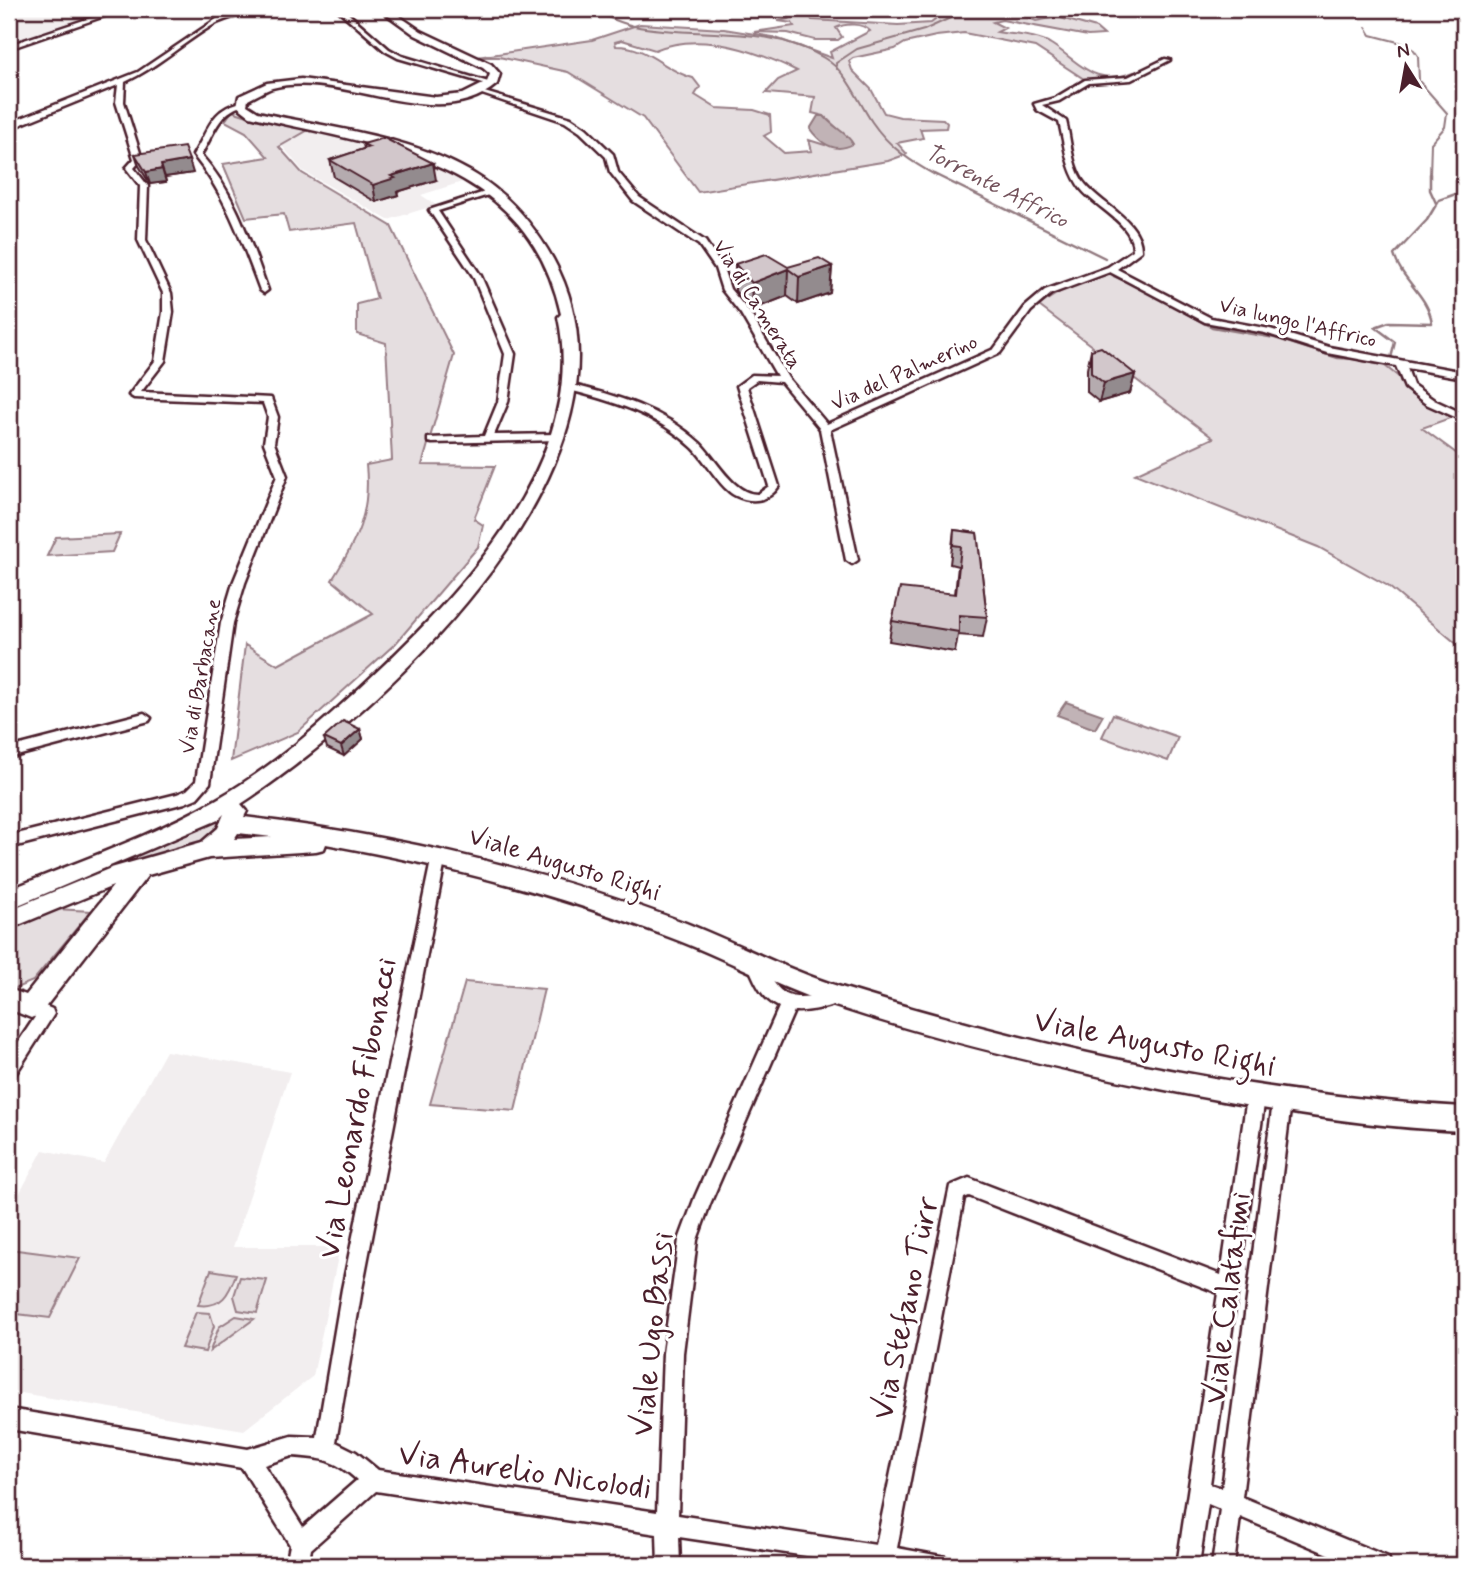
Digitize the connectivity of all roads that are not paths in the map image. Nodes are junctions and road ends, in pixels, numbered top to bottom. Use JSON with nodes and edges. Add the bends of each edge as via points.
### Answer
{"nodes":[{"id":1,"x":122,"y":9,"type":"edge"},
{"id":2,"x":256,"y":9,"type":"edge"},
{"id":3,"x":340,"y":9,"type":"edge"},
{"id":4,"x":383,"y":9,"type":"edge"},
{"id":5,"x":9,"y":47,"type":"edge"},
{"id":6,"x":1167,"y":60,"type":"dead end"},
{"id":7,"x":119,"y":80,"type":"junction"},
{"id":8,"x":492,"y":84,"type":"junction"},
{"id":9,"x":479,"y":92,"type":"junction"},
{"id":10,"x":242,"y":104,"type":"junction"},
{"id":11,"x":9,"y":125,"type":"edge"},
{"id":12,"x":494,"y":192,"type":"junction"},
{"id":13,"x":1111,"y":269,"type":"junction"},
{"id":14,"x":264,"y":290,"type":"dead end"},
{"id":15,"x":1400,"y":364,"type":"junction"},
{"id":16,"x":1464,"y":375,"type":"edge"},
{"id":17,"x":784,"y":379,"type":"junction"},
{"id":18,"x":568,"y":391,"type":"junction"},
{"id":19,"x":1464,"y":418,"type":"edge"},
{"id":20,"x":560,"y":425,"type":"junction"},
{"id":21,"x":825,"y":429,"type":"junction"},
{"id":22,"x":488,"y":438,"type":"junction"},
{"id":23,"x":432,"y":440,"type":"dead end"},
{"id":24,"x":852,"y":561,"type":"dead end"},
{"id":25,"x":144,"y":719,"type":"dead end"},
{"id":26,"x":9,"y":753,"type":"edge"},
{"id":27,"x":274,"y":772,"type":"junction"},
{"id":28,"x":196,"y":818,"type":"junction"},
{"id":29,"x":231,"y":824,"type":"junction"},
{"id":30,"x":9,"y":842,"type":"edge"},
{"id":31,"x":349,"y":842,"type":"junction"},
{"id":32,"x":209,"y":849,"type":"junction"},
{"id":33,"x":439,"y":856,"type":"junction"},
{"id":34,"x":141,"y":867,"type":"junction"},
{"id":35,"x":9,"y":900,"type":"edge"},
{"id":36,"x":9,"y":919,"type":"edge"},
{"id":37,"x":756,"y":965,"type":"junction"},
{"id":38,"x":838,"y":997,"type":"junction"},
{"id":39,"x":789,"y":1004,"type":"junction"},
{"id":40,"x":29,"y":1007,"type":"edge"},
{"id":41,"x":9,"y":1070,"type":"edge"},
{"id":42,"x":1256,"y":1097,"type":"junction"},
{"id":43,"x":1283,"y":1102,"type":"junction"},
{"id":44,"x":1464,"y":1119,"type":"edge"},
{"id":45,"x":1227,"y":1287,"type":"junction"},
{"id":46,"x":9,"y":1419,"type":"edge"},
{"id":47,"x":324,"y":1447,"type":"junction"},
{"id":48,"x":248,"y":1459,"type":"junction"},
{"id":49,"x":373,"y":1480,"type":"junction"},
{"id":50,"x":1198,"y":1489,"type":"junction"},
{"id":51,"x":1231,"y":1502,"type":"junction"},
{"id":52,"x":668,"y":1523,"type":"junction"},
{"id":53,"x":301,"y":1543,"type":"junction"},
{"id":54,"x":885,"y":1556,"type":"junction"},
{"id":55,"x":297,"y":1565,"type":"edge"},
{"id":56,"x":669,"y":1565,"type":"edge"},
{"id":57,"x":938,"y":1565,"type":"edge"},
{"id":58,"x":1188,"y":1565,"type":"edge"},
{"id":59,"x":1223,"y":1565,"type":"edge"},
{"id":60,"x":1380,"y":1565,"type":"edge"}],
"edges":[{"from":1,"to":5,"type":"street"},
{"from":2,"to":7,"type":"street","via":[[217,18],[150,67]]},
{"from":3,"to":8,"type":"street","via":[[393,54]]},
{"from":4,"to":8,"type":"main road","via":[[418,33],[487,66],[495,74]]},
{"from":6,"to":13,"type":"street","name":"Via del Palmerino","via":[[1129,79],[1087,81],[1057,100],[1038,104],[1062,121],[1074,174],[1136,239],[1137,251]]},
{"from":7,"to":11,"type":"street"},
{"from":7,"to":30,"type":"street","name":"Via di Barbacane","via":[[120,102],[138,159],[130,168],[145,186],[142,240],[167,293],[166,337],[160,361],[134,395],[267,400],[273,417],[269,443],[282,476],[227,622],[200,787],[186,797]]},
{"from":8,"to":9,"type":"main road"},
{"from":9,"to":10,"type":"main road","via":[[422,99],[302,83],[264,89],[245,97]]},
{"from":9,"to":17,"type":"street","name":"Via di Camerata","via":[[568,120],[590,136],[610,156],[614,172],[636,199],[702,243],[719,268],[726,290]]},
{"from":10,"to":12,"type":"main road","via":[[254,114],[362,135],[415,151]]},
{"from":10,"to":14,"type":"street","via":[[223,109],[197,155],[235,214]]},
{"from":12,"to":18,"type":"main road","via":[[534,236],[559,285],[569,328]]},
{"from":12,"to":22,"type":"street","via":[[433,210],[477,276],[510,354],[503,401]]},
{"from":13,"to":15,"type":"street","name":"Via lungo l'Affrico","via":[[1208,320]]},
{"from":13,"to":21,"type":"street","name":"Via del Palmerino","via":[[1048,292],[1028,309],[997,351]]},
{"from":15,"to":16,"type":"street"},
{"from":15,"to":19,"type":"street","name":"Via lungo l'Affrico","via":[[1409,386]]},
{"from":17,"to":18,"type":"street","via":[[755,376],[742,386],[774,486],[758,498],[734,490],[697,443],[663,418],[597,393]]},
{"from":17,"to":21,"type":"street","name":"Via di Camerata"},
{"from":18,"to":20,"type":"main road"},
{"from":20,"to":22,"type":"street"},
{"from":20,"to":27,"type":"main road","via":[[532,498],[507,540],[458,603],[404,664]]},
{"from":21,"to":24,"type":"street","name":"Via di Camerata"},
{"from":22,"to":23,"type":"street"},
{"from":25,"to":26,"type":"street"},
{"from":27,"to":28,"type":"main road"},
{"from":27,"to":29,"type":"main road","via":[[238,809]]},
{"from":28,"to":29,"type":"main road","name":"Viale Augusto Righi","via":[[218,813],[226,815]]},
{"from":28,"to":35,"type":"main road"},
{"from":29,"to":31,"type":"main road","name":"Viale Augusto Righi"},
{"from":29,"to":32,"type":"main road","via":[[226,836]]},
{"from":31,"to":32,"type":"main road","name":"Viale Augusto Righi"},
{"from":31,"to":33,"type":"main road","name":"Viale Augusto Righi"},
{"from":32,"to":34,"type":"main road","name":"Viale Augusto Righi"},
{"from":33,"to":37,"type":"main road","name":"Viale Augusto Righi","via":[[609,904]]},
{"from":33,"to":47,"type":"street","name":"Via Leonardo Fibonacci"},
{"from":34,"to":36,"type":"main road","name":"Viale Augusto Righi"},
{"from":34,"to":40,"type":"main road"},
{"from":37,"to":38,"type":"main road","name":"Viale Augusto Righi"},
{"from":37,"to":39,"type":"street","via":[[768,992]]},
{"from":38,"to":39,"type":"street","via":[[805,1006]]},
{"from":38,"to":42,"type":"main road","name":"Viale Augusto Righi","via":[[1028,1051]]},
{"from":39,"to":52,"type":"street","name":"Viale Ugo Bassi","via":[[688,1240],[673,1353]]},
{"from":40,"to":41,"type":"street"},
{"from":42,"to":43,"type":"main road","name":"Viale Augusto Righi"},
{"from":42,"to":45,"type":"street","name":"Viale Calatafimi"},
{"from":43,"to":44,"type":"main road","name":"Viale Augusto Righi"},
{"from":43,"to":51,"type":"street","name":"Viale Calatafimi"},
{"from":45,"to":50,"type":"street","name":"Viale Calatafimi"},
{"from":45,"to":54,"type":"street","name":"Via Stefano Türr","via":[[969,1187],[956,1192]]},
{"from":46,"to":48,"type":"street"},
{"from":47,"to":48,"type":"street","via":[[292,1446]]},
{"from":47,"to":49,"type":"street","via":[[349,1459]]},
{"from":48,"to":53,"type":"street"},
{"from":49,"to":52,"type":"street","name":"Via Aurelio Nicolodi"},
{"from":49,"to":53,"type":"street"},
{"from":50,"to":51,"type":"street"},
{"from":50,"to":58,"type":"street","name":"Viale Calatafimi"},
{"from":51,"to":59,"type":"street","name":"Viale Calatafimi"},
{"from":51,"to":60,"type":"street"},
{"from":52,"to":54,"type":"street","name":"Via Aurelio Nicolodi"},
{"from":52,"to":56,"type":"street","name":"Viale Ugo Bassi"},
{"from":53,"to":55,"type":"street"},
{"from":54,"to":57,"type":"street","name":"Via Aurelio Nicolodi"}]}
